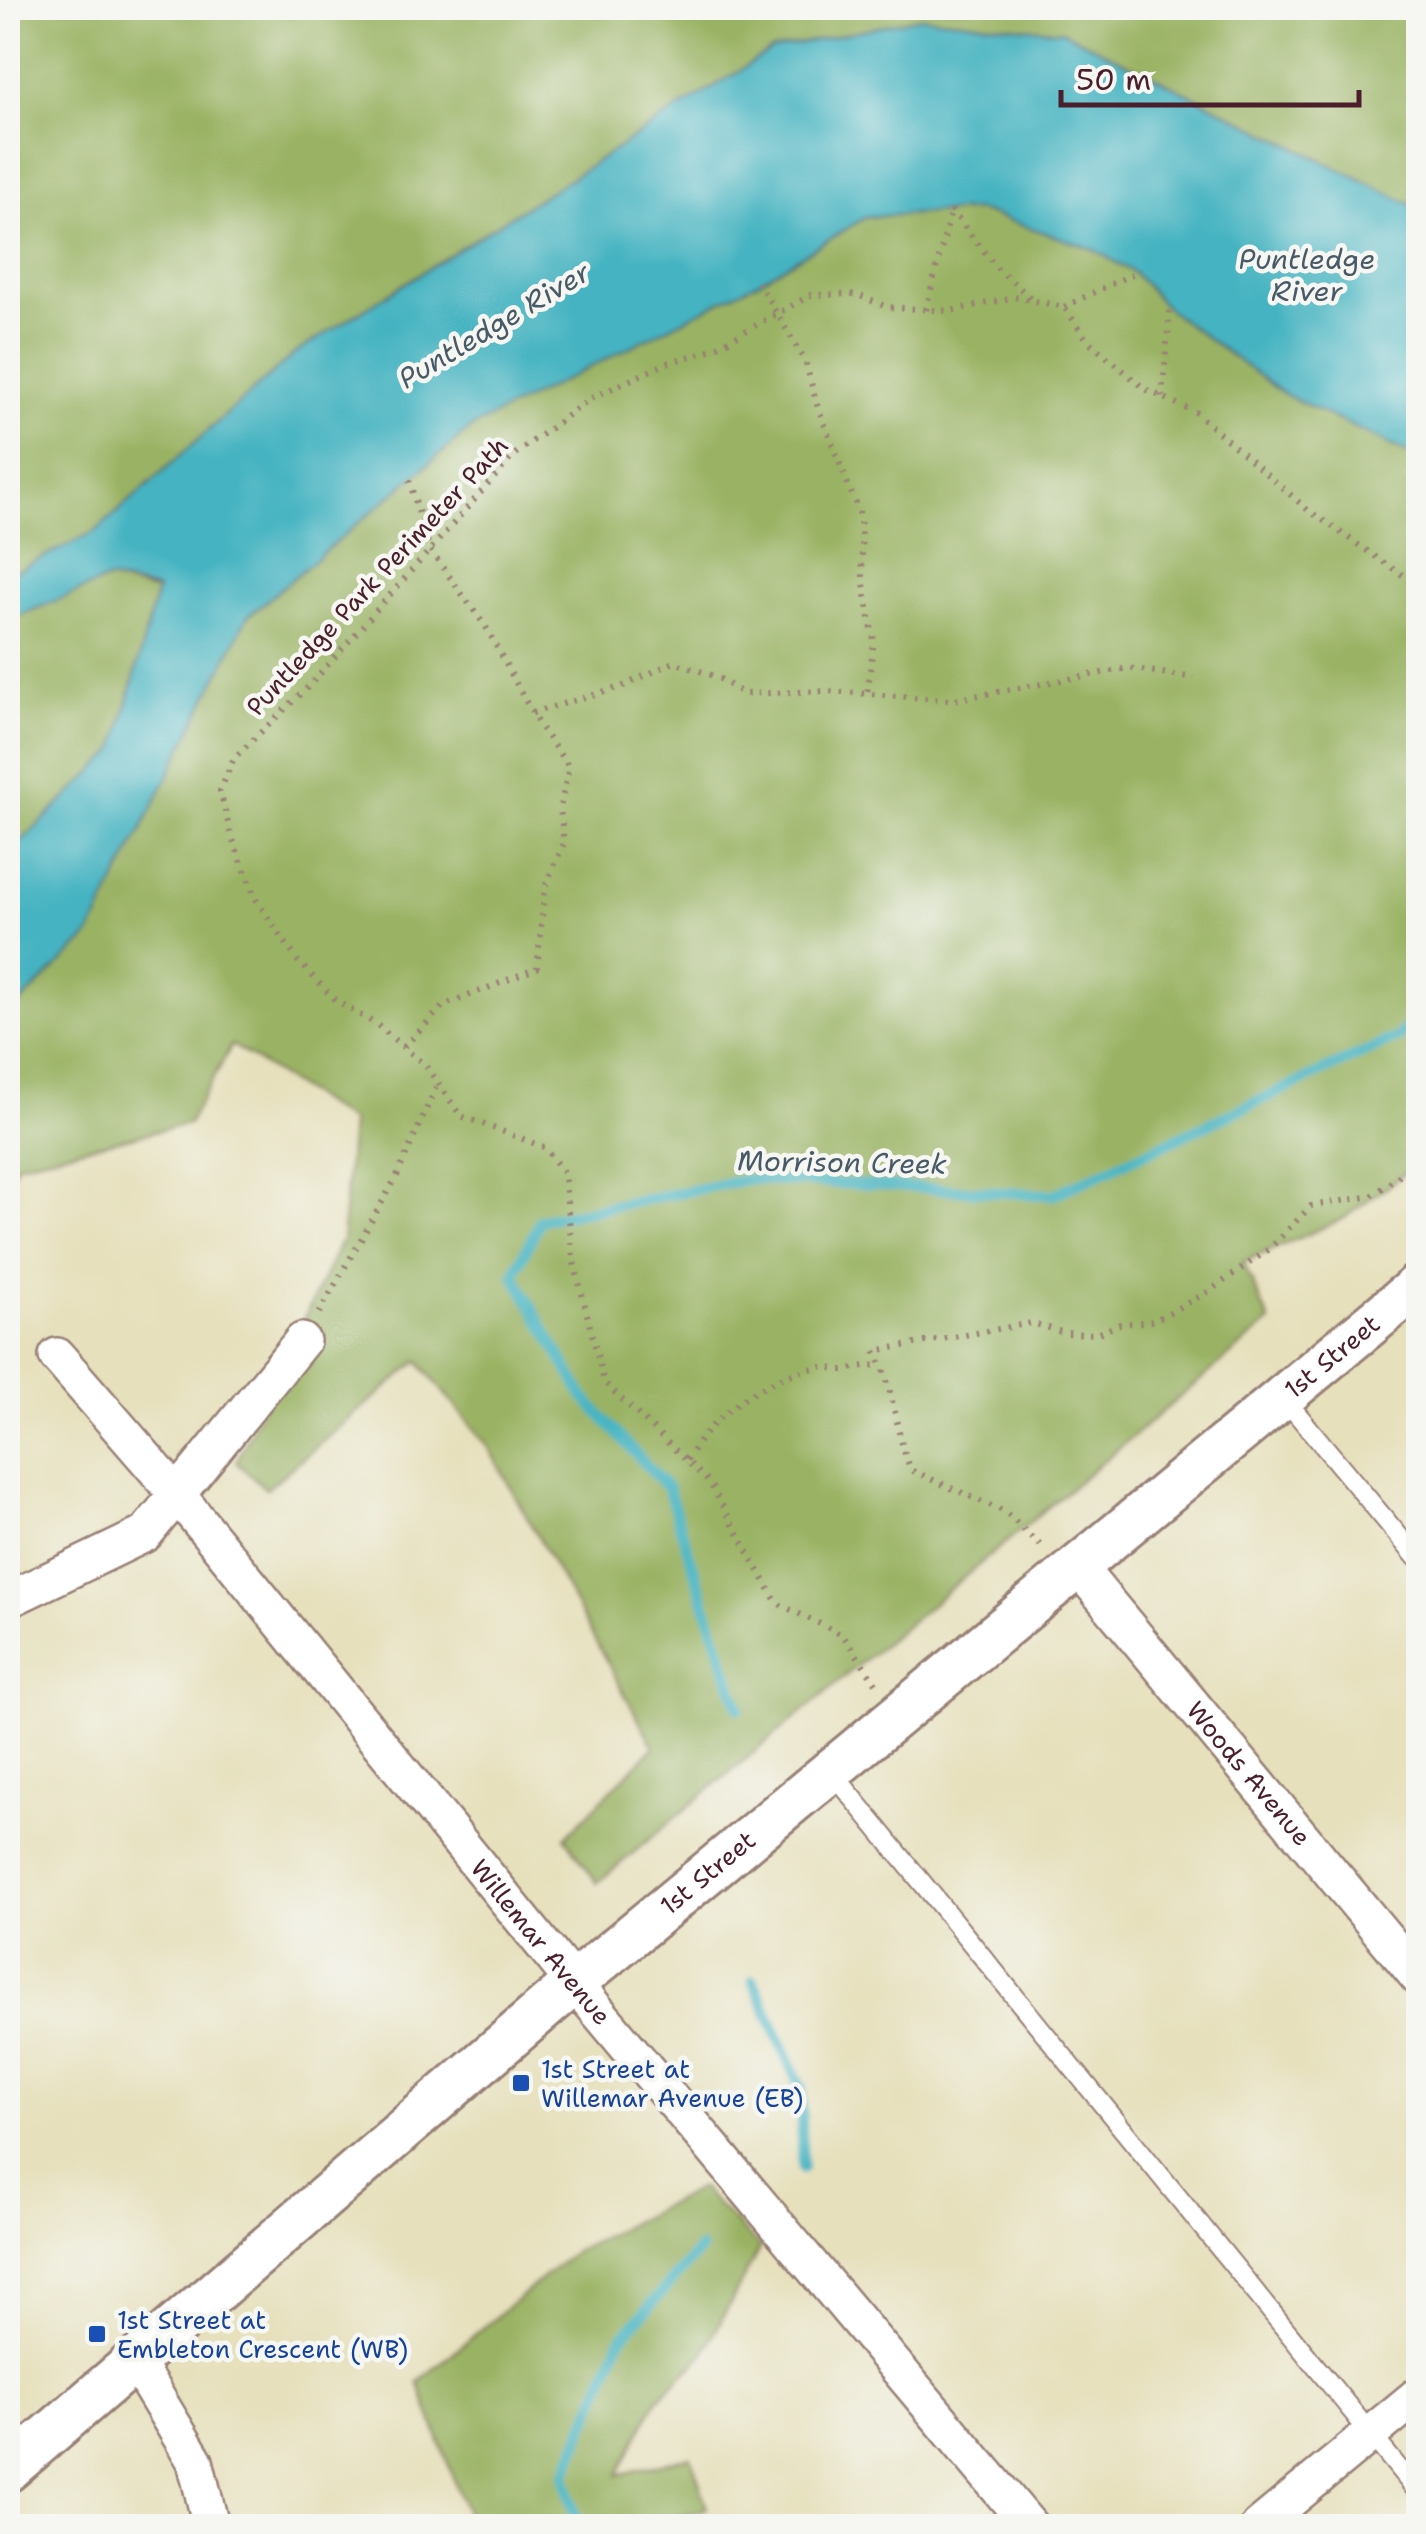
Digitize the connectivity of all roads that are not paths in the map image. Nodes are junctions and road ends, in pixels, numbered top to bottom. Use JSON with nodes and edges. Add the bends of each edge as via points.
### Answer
{"nodes":[{"id":1,"x":1418,"y":1284,"type":"edge"},
{"id":2,"x":302,"y":1342,"type":"road end"},
{"id":3,"x":57,"y":1356,"type":"dead end"},
{"id":4,"x":1282,"y":1396,"type":"junction"},
{"id":5,"x":176,"y":1493,"type":"junction"},
{"id":6,"x":1418,"y":1559,"type":"edge"},
{"id":7,"x":1072,"y":1572,"type":"junction"},
{"id":8,"x":8,"y":1600,"type":"edge"},
{"id":9,"x":832,"y":1772,"type":"junction"},
{"id":10,"x":1418,"y":1976,"type":"edge"},
{"id":11,"x":574,"y":1983,"type":"junction"},
{"id":12,"x":136,"y":2363,"type":"junction"},
{"id":13,"x":1418,"y":2395,"type":"edge"},
{"id":14,"x":1370,"y":2434,"type":"junction"},
{"id":15,"x":8,"y":2470,"type":"edge"},
{"id":16,"x":1418,"y":2492,"type":"edge"},
{"id":17,"x":210,"y":2526,"type":"edge"},
{"id":18,"x":1030,"y":2526,"type":"edge"},
{"id":19,"x":1259,"y":2526,"type":"edge"}],
"edges":[{"from":1,"to":4,"type":"street","name":"1st Street"},
{"from":2,"to":5,"type":"street"},
{"from":3,"to":5,"type":"street","name":"Willemar Avenue"},
{"from":4,"to":6,"type":"lane"},
{"from":4,"to":7,"type":"street","name":"1st Street"},
{"from":5,"to":8,"type":"street","via":[[145,1534]]},
{"from":5,"to":11,"type":"street","name":"Willemar Avenue"},
{"from":7,"to":9,"type":"street","name":"1st Street"},
{"from":7,"to":10,"type":"street","name":"Woods Avenue"},
{"from":9,"to":11,"type":"street","name":"1st Street"},
{"from":9,"to":14,"type":"lane"},
{"from":11,"to":12,"type":"street","name":"1st Street"},
{"from":11,"to":18,"type":"street","name":"Willemar Avenue"},
{"from":12,"to":15,"type":"street","name":"1st Street"},
{"from":12,"to":17,"type":"street","via":[[196,2461]]},
{"from":13,"to":14,"type":"street"},
{"from":14,"to":16,"type":"lane"},
{"from":14,"to":19,"type":"street"}]}
